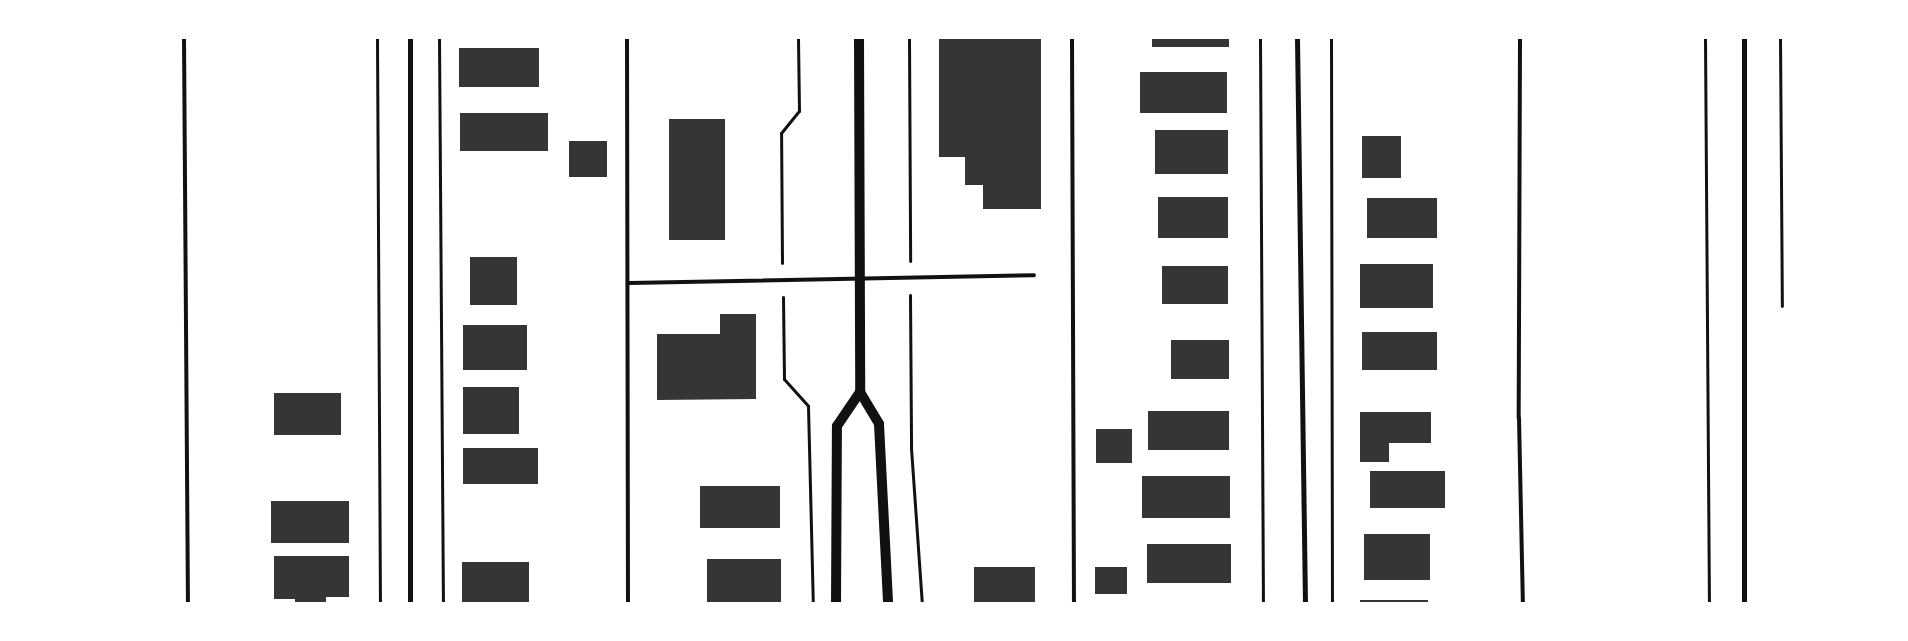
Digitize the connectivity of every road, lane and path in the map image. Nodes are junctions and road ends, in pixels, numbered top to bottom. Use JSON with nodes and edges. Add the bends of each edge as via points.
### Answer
{"nodes":[{"id":1,"x":184,"y":38,"type":"edge"},
{"id":2,"x":377,"y":38,"type":"edge"},
{"id":3,"x":410,"y":38,"type":"edge"},
{"id":4,"x":438,"y":38,"type":"edge"},
{"id":5,"x":627,"y":38,"type":"edge"},
{"id":6,"x":798,"y":38,"type":"edge"},
{"id":7,"x":859,"y":38,"type":"edge"},
{"id":8,"x":909,"y":38,"type":"edge"},
{"id":9,"x":1072,"y":38,"type":"edge"},
{"id":10,"x":1260,"y":38,"type":"edge"},
{"id":11,"x":1297,"y":38,"type":"edge"},
{"id":12,"x":1331,"y":38,"type":"edge"},
{"id":13,"x":1520,"y":38,"type":"edge"},
{"id":14,"x":1705,"y":38,"type":"edge"},
{"id":15,"x":1744,"y":38,"type":"edge"},
{"id":16,"x":1780,"y":38,"type":"edge"},
{"id":17,"x":1034,"y":275,"type":"dead end"},
{"id":18,"x":860,"y":277,"type":"junction"},
{"id":19,"x":910,"y":277,"type":"junction"},
{"id":20,"x":782,"y":279,"type":"junction"},
{"id":21,"x":628,"y":283,"type":"junction"},
{"id":22,"x":1782,"y":306,"type":"dead end"},
{"id":23,"x":860,"y":392,"type":"junction"},
{"id":24,"x":188,"y":604,"type":"edge"},
{"id":25,"x":380,"y":604,"type":"edge"},
{"id":26,"x":410,"y":604,"type":"edge"},
{"id":27,"x":443,"y":604,"type":"edge"},
{"id":28,"x":628,"y":604,"type":"edge"},
{"id":29,"x":813,"y":604,"type":"edge"},
{"id":30,"x":836,"y":604,"type":"edge"},
{"id":31,"x":888,"y":604,"type":"edge"},
{"id":32,"x":922,"y":604,"type":"edge"},
{"id":33,"x":1074,"y":604,"type":"edge"},
{"id":34,"x":1263,"y":604,"type":"edge"},
{"id":35,"x":1305,"y":604,"type":"edge"},
{"id":36,"x":1332,"y":604,"type":"edge"},
{"id":37,"x":1523,"y":604,"type":"edge"},
{"id":38,"x":1709,"y":604,"type":"edge"},
{"id":39,"x":1744,"y":604,"type":"edge"}],
"edges":[{"from":1,"to":24,"type":"lane"},
{"from":2,"to":25,"type":"path"},
{"from":3,"to":26,"type":"street"},
{"from":4,"to":27,"type":"path"},
{"from":5,"to":21,"type":"lane"},
{"from":6,"to":20,"type":"path","via":[[799,111],[781,133]]},
{"from":7,"to":18,"type":"main road"},
{"from":8,"to":19,"type":"path"},
{"from":9,"to":33,"type":"lane"},
{"from":10,"to":34,"type":"path"},
{"from":11,"to":35,"type":"street"},
{"from":12,"to":36,"type":"path"},
{"from":13,"to":37,"type":"lane","via":[[1519,418]]},
{"from":14,"to":38,"type":"path"},
{"from":15,"to":39,"type":"street"},
{"from":16,"to":22,"type":"path"},
{"from":17,"to":19,"type":"lane"},
{"from":18,"to":19,"type":"lane"},
{"from":18,"to":20,"type":"lane"},
{"from":18,"to":23,"type":"main road"},
{"from":19,"to":32,"type":"path","via":[[911,448]]},
{"from":20,"to":21,"type":"lane"},
{"from":20,"to":29,"type":"path","via":[[784,379],[808,406]]},
{"from":21,"to":28,"type":"lane"},
{"from":23,"to":30,"type":"main road","via":[[837,426]]},
{"from":23,"to":31,"type":"main road","via":[[879,424]]}]}
